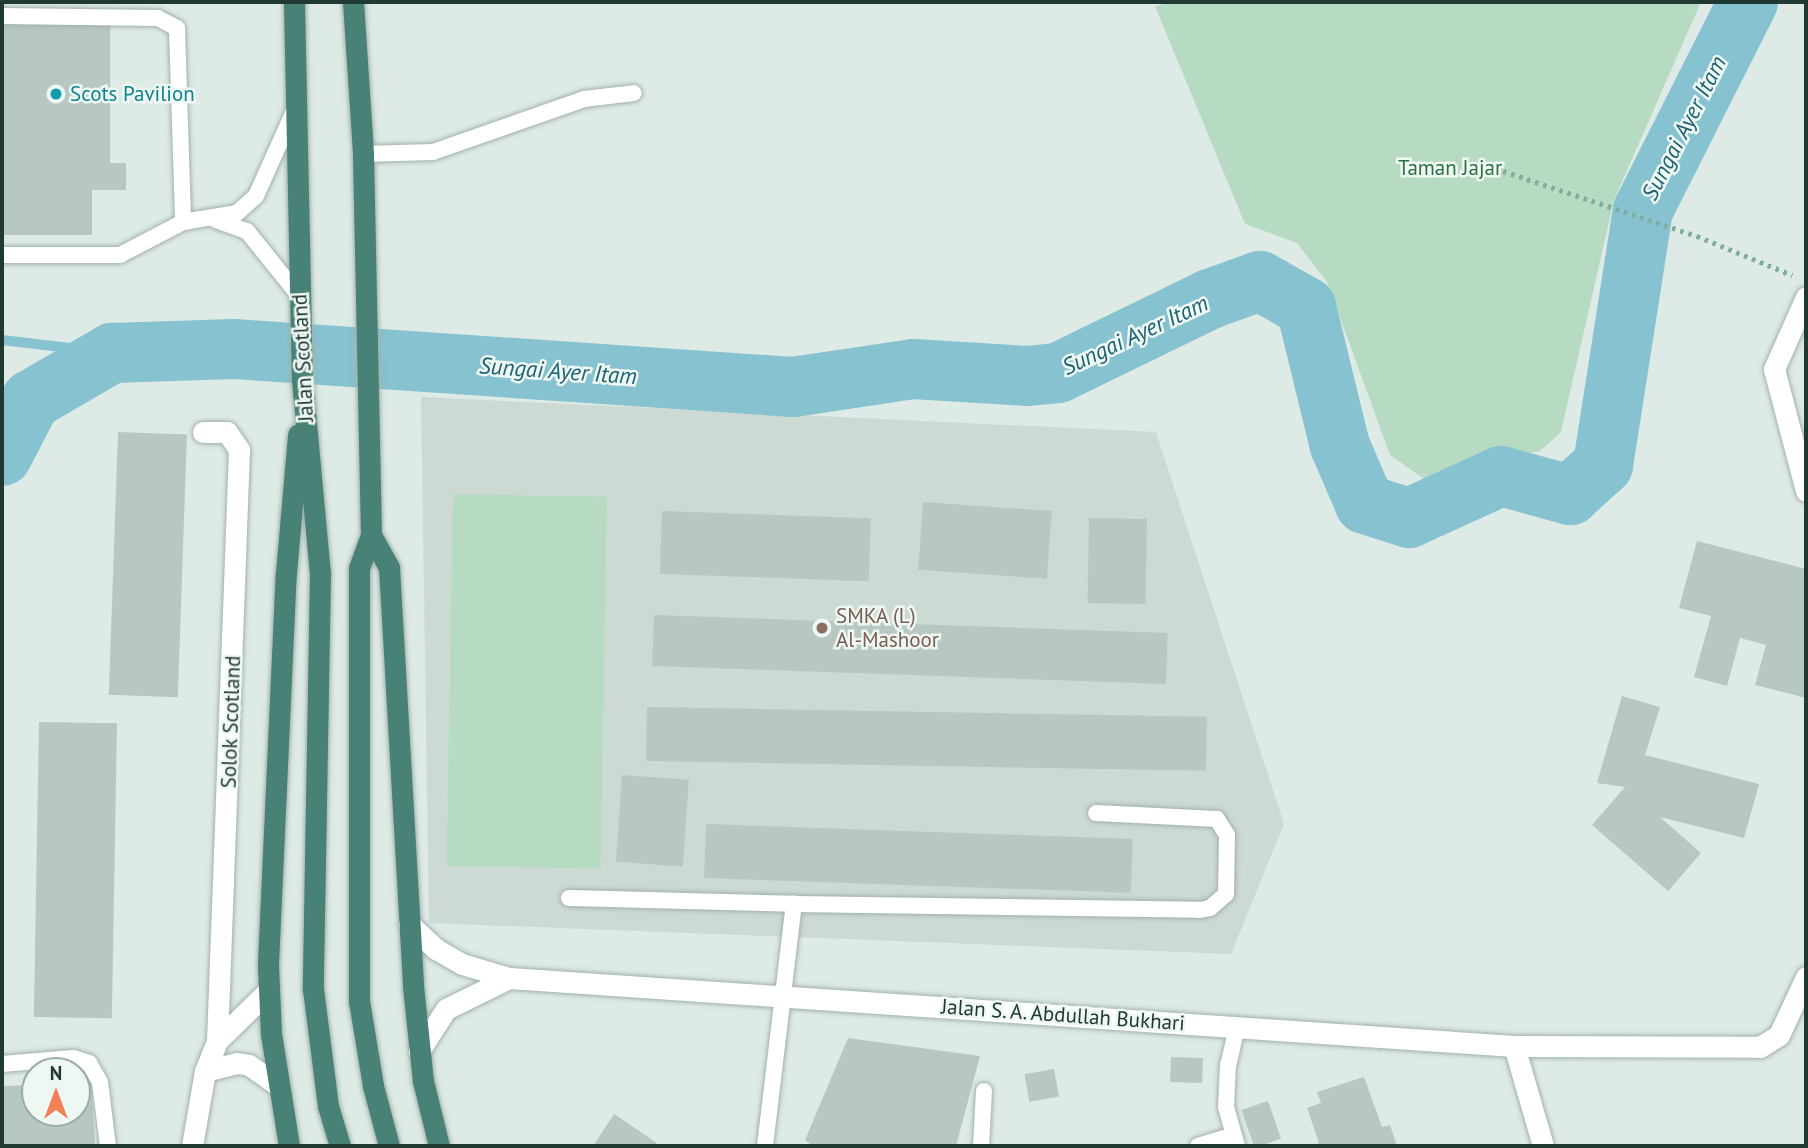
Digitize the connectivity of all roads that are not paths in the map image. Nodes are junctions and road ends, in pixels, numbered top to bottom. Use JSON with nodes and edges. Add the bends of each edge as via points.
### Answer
{"nodes":[{"id":1,"x":294,"y":2,"type":"edge"},
{"id":2,"x":353,"y":2,"type":"edge"},
{"id":3,"x":2,"y":16,"type":"edge"},
{"id":4,"x":634,"y":93,"type":"dead end"},
{"id":5,"x":296,"y":107,"type":"junction"},
{"id":6,"x":363,"y":154,"type":"junction"},
{"id":7,"x":210,"y":219,"type":"junction"},
{"id":8,"x":183,"y":222,"type":"junction"},
{"id":9,"x":2,"y":255,"type":"edge"},
{"id":10,"x":1806,"y":297,"type":"edge"},
{"id":11,"x":300,"y":304,"type":"junction"},
{"id":12,"x":303,"y":380,"type":"junction"},
{"id":13,"x":203,"y":432,"type":"dead end"},
{"id":14,"x":1806,"y":491,"type":"edge"},
{"id":15,"x":371,"y":535,"type":"junction"},
{"id":16,"x":1097,"y":813,"type":"dead end"},
{"id":17,"x":569,"y":898,"type":"dead end"},
{"id":18,"x":794,"y":904,"type":"junction"},
{"id":19,"x":409,"y":924,"type":"junction"},
{"id":20,"x":1806,"y":977,"type":"edge"},
{"id":21,"x":509,"y":978,"type":"junction"},
{"id":22,"x":268,"y":991,"type":"junction"},
{"id":23,"x":785,"y":996,"type":"junction"},
{"id":24,"x":1237,"y":1027,"type":"junction"},
{"id":25,"x":217,"y":1041,"type":"junction"},
{"id":26,"x":1514,"y":1046,"type":"junction"},
{"id":27,"x":419,"y":1051,"type":"junction"},
{"id":28,"x":2,"y":1064,"type":"edge"},
{"id":29,"x":205,"y":1071,"type":"junction"},
{"id":30,"x":278,"y":1085,"type":"junction"},
{"id":31,"x":984,"y":1091,"type":"dead end"},
{"id":32,"x":1235,"y":1141,"type":"edge"},
{"id":33,"x":107,"y":1146,"type":"edge"},
{"id":34,"x":192,"y":1146,"type":"edge"},
{"id":35,"x":289,"y":1146,"type":"edge"},
{"id":36,"x":340,"y":1146,"type":"edge"},
{"id":37,"x":389,"y":1146,"type":"edge"},
{"id":38,"x":439,"y":1146,"type":"edge"},
{"id":39,"x":765,"y":1146,"type":"edge"},
{"id":40,"x":981,"y":1146,"type":"edge"},
{"id":41,"x":1198,"y":1146,"type":"edge"},
{"id":42,"x":1543,"y":1146,"type":"edge"}],
"edges":[{"from":1,"to":5,"type":"highway","name":"Jalan Scotland"},
{"from":2,"to":6,"type":"highway"},
{"from":3,"to":8,"type":"lane","via":[[158,18],[177,28]]},
{"from":4,"to":6,"type":"lane","via":[[584,99],[433,152]]},
{"from":5,"to":7,"type":"lane","via":[[247,207]]},
{"from":5,"to":11,"type":"highway","name":"Jalan Scotland"},
{"from":6,"to":15,"type":"highway"},
{"from":7,"to":8,"type":"lane"},
{"from":7,"to":11,"type":"lane","via":[[247,231]]},
{"from":8,"to":9,"type":"lane","via":[[120,254]]},
{"from":10,"to":14,"type":"street","via":[[1774,369]]},
{"from":11,"to":12,"type":"highway","name":"Jalan Scotland"},
{"from":12,"to":22,"type":"highway","via":[[284,600]]},
{"from":12,"to":36,"type":"highway","name":"Jalan Scotland","via":[[320,574],[313,989],[328,1106]]},
{"from":13,"to":25,"type":"street","name":"Solok Scotland","via":[[227,432],[239,450]]},
{"from":15,"to":19,"type":"highway","via":[[389,567]]},
{"from":15,"to":37,"type":"highway","via":[[359,568],[359,1000],[366,1054]]},
{"from":16,"to":18,"type":"lane","via":[[1217,819],[1227,835],[1226,894],[1210,908],[1200,910]]},
{"from":17,"to":18,"type":"lane"},
{"from":18,"to":23,"type":"lane"},
{"from":19,"to":21,"type":"street","name":"Jalan S. A. Abdullah Bukhari","via":[[436,949],[462,964]]},
{"from":19,"to":27,"type":"highway"},
{"from":20,"to":26,"type":"street","name":"Jalan S. A. Abdullah Bukhari","via":[[1779,1035],[1760,1047]]},
{"from":21,"to":23,"type":"street","name":"Jalan S. A. Abdullah Bukhari"},
{"from":21,"to":27,"type":"street","name":"Jalan S. A. Abdullah Bukhari","via":[[446,1009]]},
{"from":22,"to":25,"type":"street","name":"Solok Scotland"},
{"from":22,"to":30,"type":"highway"},
{"from":23,"to":24,"type":"street","name":"Jalan S. A. Abdullah Bukhari"},
{"from":23,"to":39,"type":"lane"},
{"from":24,"to":26,"type":"street","name":"Jalan S. A. Abdullah Bukhari"},
{"from":24,"to":32,"type":"lane","via":[[1228,1065],[1226,1107]]},
{"from":25,"to":29,"type":"street","name":"Solok Scotland"},
{"from":26,"to":42,"type":"street"},
{"from":27,"to":38,"type":"highway"},
{"from":28,"to":33,"type":"lane","via":[[73,1058],[89,1063],[100,1082]]},
{"from":29,"to":30,"type":"street","via":[[237,1063],[248,1065]]},
{"from":29,"to":34,"type":"street","name":"Solok Scotland"},
{"from":30,"to":35,"type":"highway"},
{"from":31,"to":40,"type":"lane"},
{"from":32,"to":41,"type":"lane"}]}
